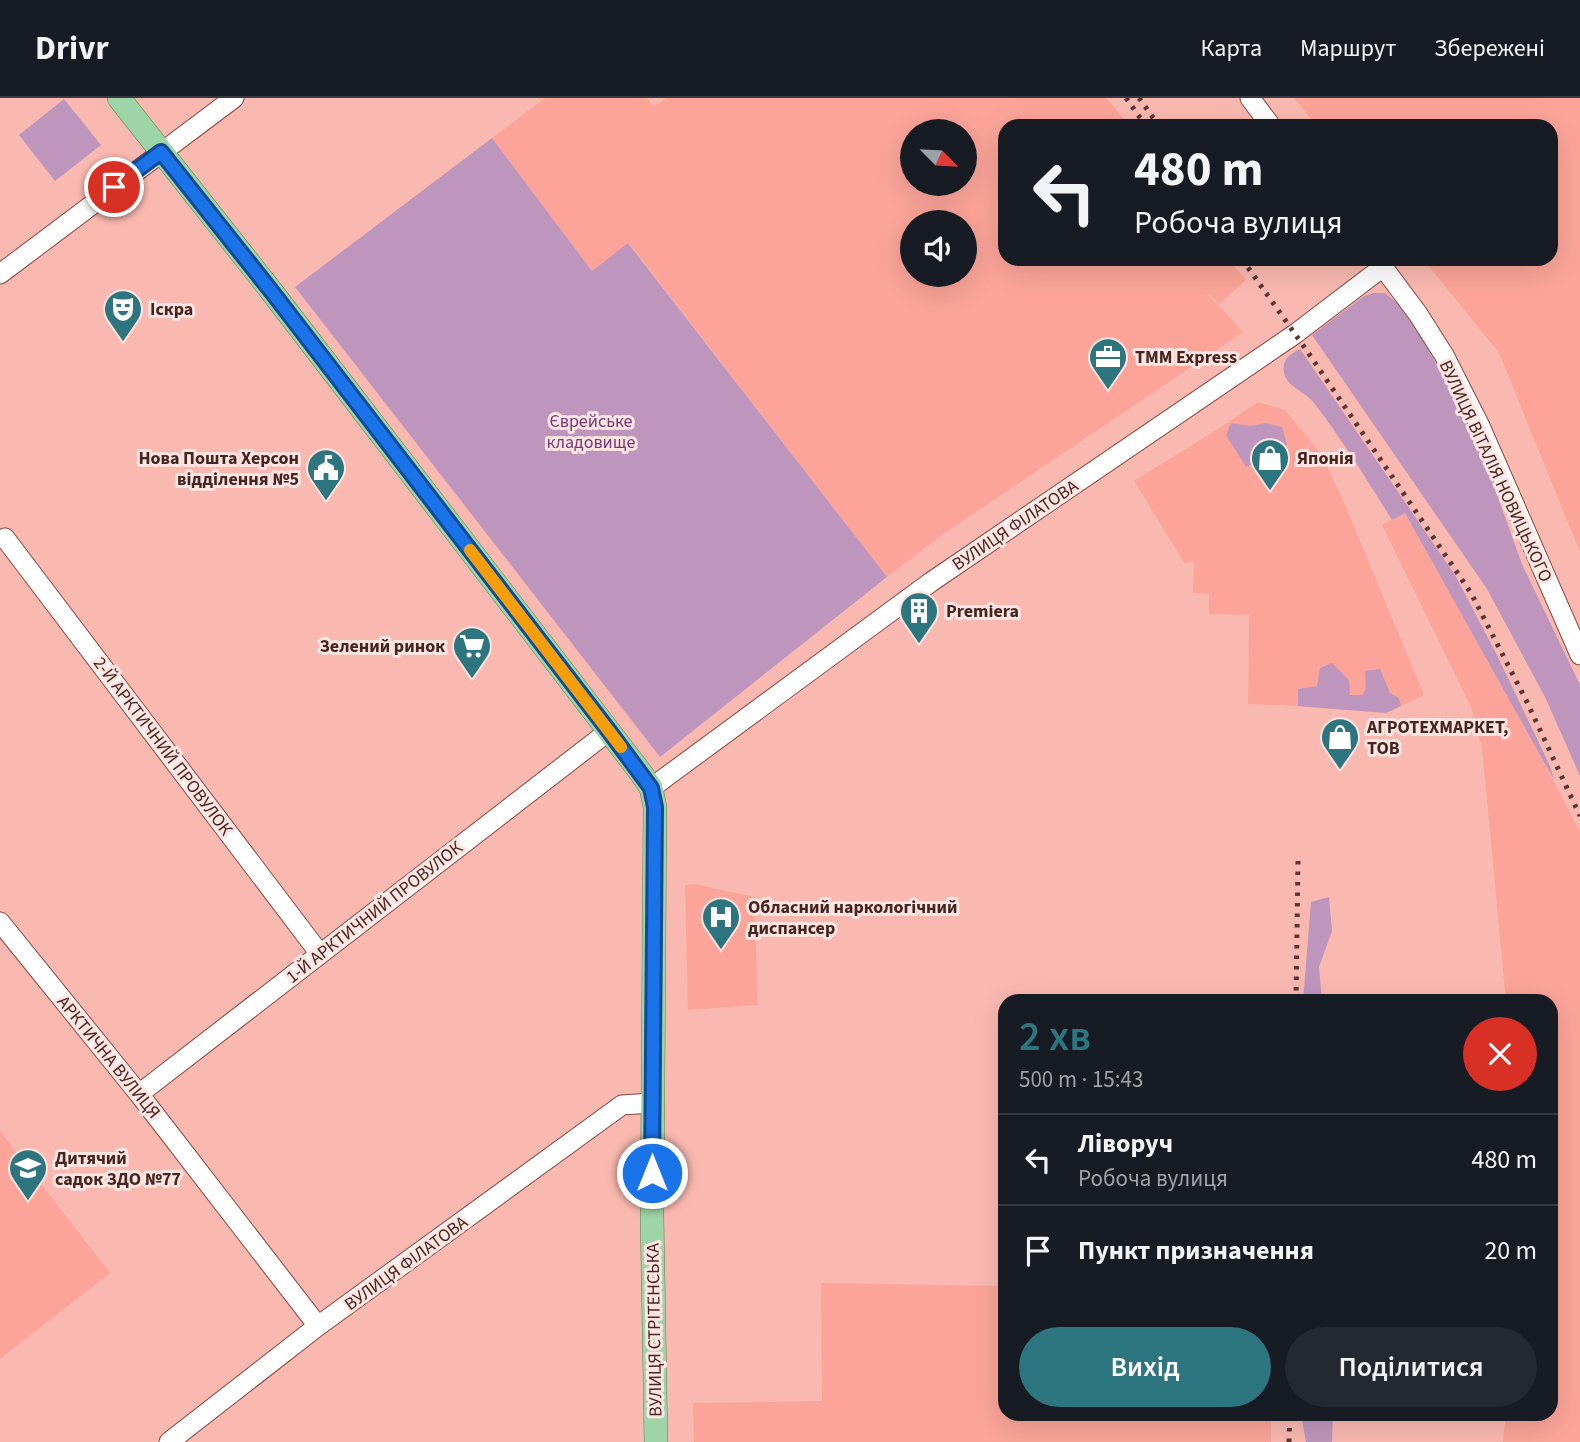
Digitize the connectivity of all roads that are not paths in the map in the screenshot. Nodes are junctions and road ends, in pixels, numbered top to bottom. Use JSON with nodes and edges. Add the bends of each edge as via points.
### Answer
{"nodes":[{"id":1,"x":119,"y":98,"type":"edge"},
{"id":2,"x":234,"y":98,"type":"edge"},
{"id":3,"x":1250,"y":98,"type":"edge"},
{"id":4,"x":1266,"y":119,"type":"edge"},
{"id":5,"x":161,"y":152,"type":"junction"},
{"id":6,"x":1376,"y":266,"type":"edge"},
{"id":7,"x":1382,"y":266,"type":"edge"},
{"id":8,"x":0,"y":274,"type":"edge"},
{"id":9,"x":5,"y":538,"type":"dead end"},
{"id":10,"x":1580,"y":655,"type":"edge"},
{"id":11,"x":609,"y":731,"type":"junction"},
{"id":12,"x":651,"y":788,"type":"junction"},
{"id":13,"x":0,"y":922,"type":"edge"},
{"id":14,"x":320,"y":954,"type":"junction"},
{"id":15,"x":139,"y":1094,"type":"junction"},
{"id":16,"x":652,"y":1104,"type":"junction"},
{"id":17,"x":318,"y":1326,"type":"junction"},
{"id":18,"x":169,"y":1442,"type":"edge"},
{"id":19,"x":656,"y":1442,"type":"edge"}],
"edges":[{"from":1,"to":5,"type":"main road"},
{"from":2,"to":5,"type":"street"},
{"from":3,"to":4,"type":"street"},
{"from":5,"to":8,"type":"street"},
{"from":5,"to":11,"type":"main road"},
{"from":6,"to":12,"type":"street","name":"ВУЛИЦЯ ФІЛАТОВА","via":[[1295,334],[931,582]]},
{"from":7,"to":10,"type":"street","name":"ВУЛИЦЯ ВІТАЛІЯ НОВИЦЬКОГО","via":[[1437,345],[1480,426]]},
{"from":9,"to":14,"type":"street","name":"2-Й АРКТИЧНИЙ ПРОВУЛОК"},
{"from":11,"to":12,"type":"main road"},
{"from":11,"to":14,"type":"street","name":"1-Й АРКТИЧНИЙ ПРОВУЛОК"},
{"from":12,"to":16,"type":"main road","name":"ВУЛИЦЯ СТРІТЕНСЬКА","via":[[655,807]]},
{"from":13,"to":15,"type":"street","name":"АРКТИЧНА ВУЛИЦЯ"},
{"from":14,"to":15,"type":"street","name":"1-Й АРКТИЧНИЙ ПРОВУЛОК"},
{"from":15,"to":17,"type":"street","name":"АРКТИЧНА ВУЛИЦЯ"},
{"from":16,"to":17,"type":"street","name":"ВУЛИЦЯ ФІЛАТОВА","via":[[622,1105]]},
{"from":16,"to":19,"type":"main road","name":"ВУЛИЦЯ СТРІТЕНСЬКА"},
{"from":17,"to":18,"type":"street","name":"ВУЛИЦЯ ФІЛАТОВА"}]}
